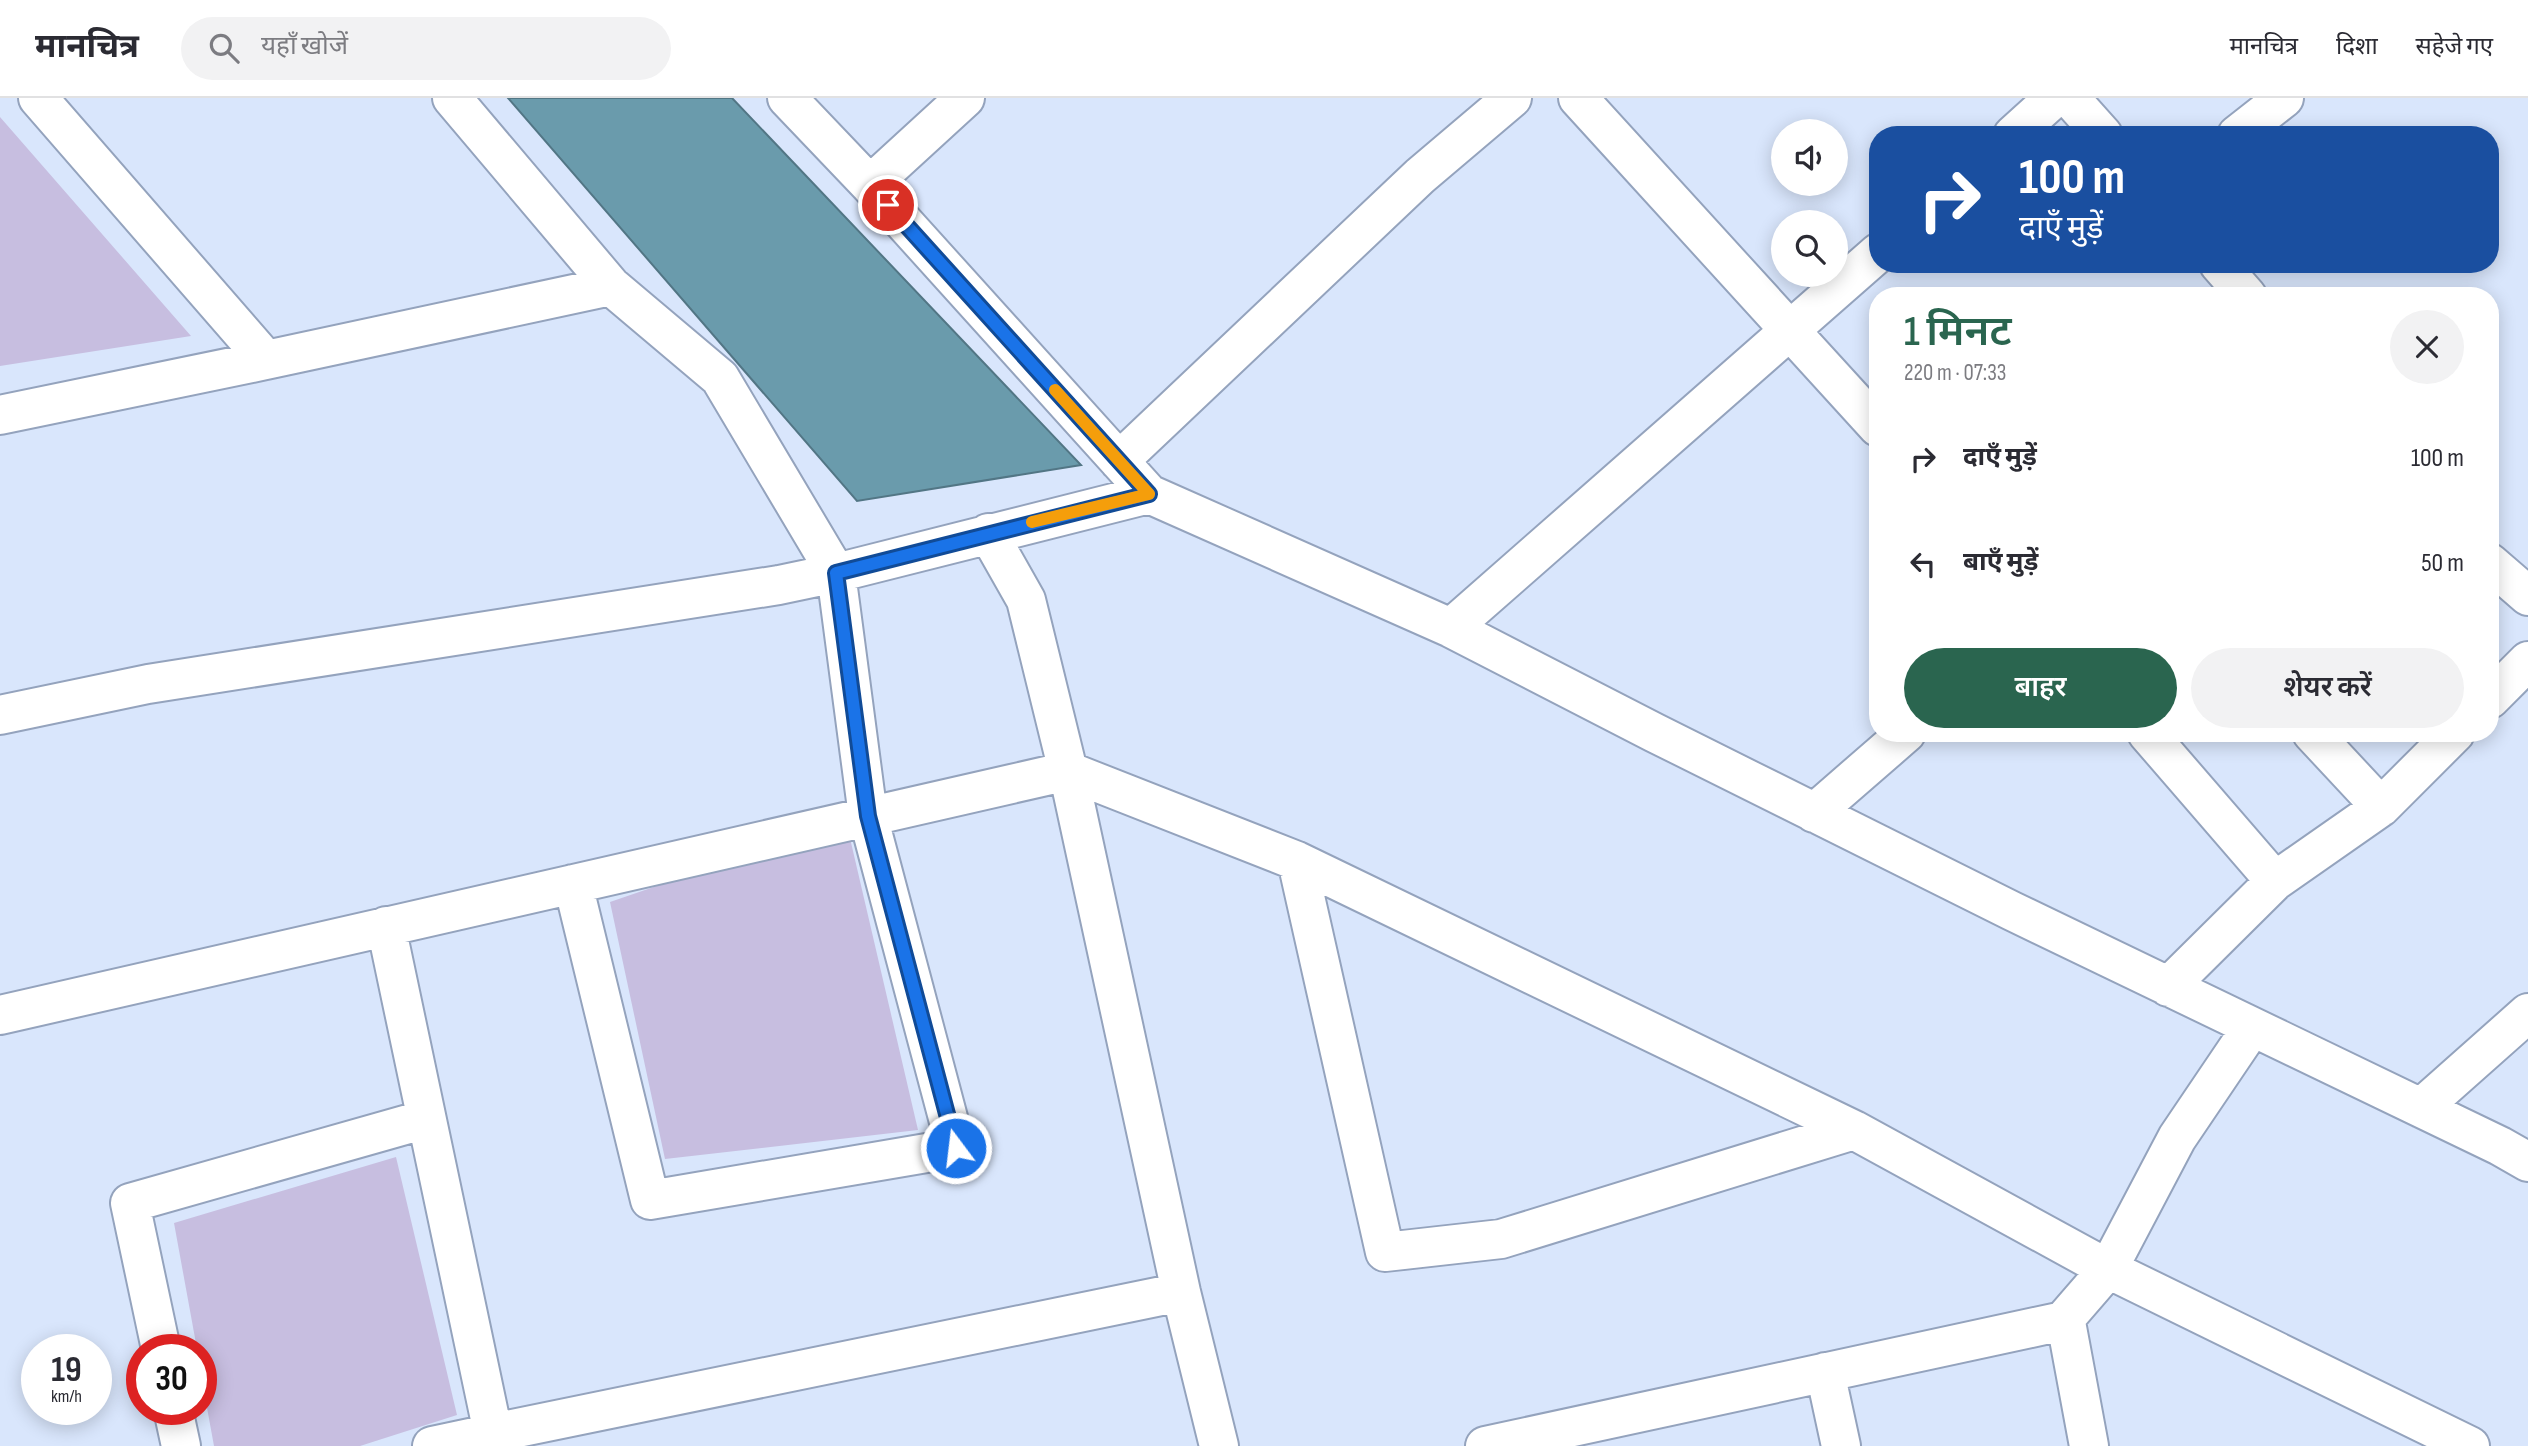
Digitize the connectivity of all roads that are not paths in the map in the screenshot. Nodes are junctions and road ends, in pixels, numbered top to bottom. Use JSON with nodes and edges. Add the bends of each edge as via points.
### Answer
{"nodes":[{"id":1,"x":38,"y":98,"type":"edge"},
{"id":2,"x":452,"y":98,"type":"edge"},
{"id":3,"x":787,"y":98,"type":"edge"},
{"id":4,"x":965,"y":98,"type":"edge"},
{"id":5,"x":1512,"y":98,"type":"edge"},
{"id":6,"x":1578,"y":98,"type":"edge"},
{"id":7,"x":2054,"y":98,"type":"edge"},
{"id":8,"x":2070,"y":98,"type":"edge"},
{"id":9,"x":2284,"y":98,"type":"edge"},
{"id":10,"x":2023,"y":126,"type":"edge"},
{"id":11,"x":2095,"y":126,"type":"edge"},
{"id":12,"x":2248,"y":126,"type":"edge"},
{"id":13,"x":870,"y":185,"type":"junction"},
{"id":14,"x":1869,"y":261,"type":"edge"},
{"id":15,"x":2227,"y":273,"type":"edge"},
{"id":16,"x":611,"y":286,"type":"junction"},
{"id":17,"x":2239,"y":287,"type":"edge"},
{"id":18,"x":1790,"y":330,"type":"junction"},
{"id":19,"x":266,"y":360,"type":"junction"},
{"id":20,"x":0,"y":415,"type":"edge"},
{"id":21,"x":1869,"y":416,"type":"edge"},
{"id":22,"x":1119,"y":461,"type":"junction"},
{"id":23,"x":1149,"y":494,"type":"junction"},
{"id":24,"x":988,"y":533,"type":"junction"},
{"id":25,"x":2499,"y":571,"type":"edge"},
{"id":26,"x":836,"y":573,"type":"junction"},
{"id":27,"x":2528,"y":596,"type":"edge"},
{"id":28,"x":1451,"y":628,"type":"junction"},
{"id":29,"x":2528,"y":661,"type":"edge"},
{"id":30,"x":2499,"y":690,"type":"edge"},
{"id":31,"x":0,"y":715,"type":"edge"},
{"id":32,"x":1896,"y":742,"type":"edge"},
{"id":33,"x":2155,"y":742,"type":"edge"},
{"id":34,"x":2320,"y":742,"type":"edge"},
{"id":35,"x":2446,"y":742,"type":"edge"},
{"id":36,"x":1068,"y":771,"type":"junction"},
{"id":37,"x":2381,"y":807,"type":"junction"},
{"id":38,"x":1814,"y":813,"type":"junction"},
{"id":39,"x":868,"y":816,"type":"junction"},
{"id":40,"x":1297,"y":861,"type":"junction"},
{"id":41,"x":2275,"y":881,"type":"junction"},
{"id":42,"x":573,"y":884,"type":"junction"},
{"id":43,"x":386,"y":926,"type":"junction"},
{"id":44,"x":2168,"y":987,"type":"junction"},
{"id":45,"x":2528,"y":1013,"type":"edge"},
{"id":46,"x":0,"y":1015,"type":"edge"},
{"id":47,"x":2252,"y":1027,"type":"junction"},
{"id":48,"x":2421,"y":1108,"type":"junction"},
{"id":49,"x":426,"y":1119,"type":"junction"},
{"id":50,"x":1854,"y":1130,"type":"junction"},
{"id":51,"x":2528,"y":1161,"type":"edge"},
{"id":52,"x":2108,"y":1269,"type":"junction"},
{"id":53,"x":1181,"y":1292,"type":"junction"},
{"id":54,"x":2063,"y":1321,"type":"junction"},
{"id":55,"x":157,"y":1334,"type":"edge"},
{"id":56,"x":1825,"y":1373,"type":"junction"},
{"id":57,"x":176,"y":1425,"type":"edge"},
{"id":58,"x":493,"y":1433,"type":"junction"},
{"id":59,"x":181,"y":1446,"type":"edge"},
{"id":60,"x":432,"y":1446,"type":"edge"},
{"id":61,"x":1219,"y":1446,"type":"edge"},
{"id":62,"x":1485,"y":1446,"type":"edge"},
{"id":63,"x":1841,"y":1446,"type":"edge"},
{"id":64,"x":2089,"y":1446,"type":"edge"},
{"id":65,"x":2470,"y":1446,"type":"edge"}],
"edges":[{"from":1,"to":19,"type":"street"},
{"from":2,"to":16,"type":"street"},
{"from":3,"to":13,"type":"street"},
{"from":4,"to":13,"type":"street"},
{"from":5,"to":22,"type":"street","via":[[1420,176]]},
{"from":6,"to":18,"type":"street"},
{"from":7,"to":10,"type":"street"},
{"from":8,"to":11,"type":"street"},
{"from":9,"to":12,"type":"street"},
{"from":13,"to":22,"type":"street"},
{"from":14,"to":18,"type":"street"},
{"from":15,"to":17,"type":"street"},
{"from":16,"to":19,"type":"street"},
{"from":16,"to":26,"type":"street","via":[[720,378]]},
{"from":18,"to":21,"type":"street"},
{"from":18,"to":28,"type":"street"},
{"from":19,"to":20,"type":"street"},
{"from":22,"to":23,"type":"street"},
{"from":23,"to":24,"type":"street"},
{"from":23,"to":28,"type":"street"},
{"from":24,"to":26,"type":"street"},
{"from":24,"to":36,"type":"street","via":[[1026,600]]},
{"from":25,"to":27,"type":"street"},
{"from":26,"to":31,"type":"street","via":[[148,684]]},
{"from":26,"to":39,"type":"street"},
{"from":28,"to":38,"type":"street"},
{"from":29,"to":30,"type":"street"},
{"from":32,"to":38,"type":"street"},
{"from":33,"to":41,"type":"street"},
{"from":34,"to":37,"type":"street"},
{"from":35,"to":37,"type":"street"},
{"from":36,"to":39,"type":"street"},
{"from":36,"to":40,"type":"street"},
{"from":36,"to":53,"type":"street"},
{"from":37,"to":41,"type":"street"},
{"from":38,"to":44,"type":"street"},
{"from":39,"to":42,"type":"street"},
{"from":39,"to":42,"type":"street","via":[[956,1148],[650,1199]]},
{"from":40,"to":50,"type":"street"},
{"from":40,"to":50,"type":"street","via":[[1385,1252],[1501,1239]]},
{"from":41,"to":44,"type":"street"},
{"from":42,"to":43,"type":"street"},
{"from":43,"to":46,"type":"street"},
{"from":43,"to":49,"type":"street"},
{"from":44,"to":47,"type":"street"},
{"from":45,"to":48,"type":"street"},
{"from":47,"to":48,"type":"street"},
{"from":47,"to":52,"type":"street","via":[[2177,1138]]},
{"from":48,"to":51,"type":"street"},
{"from":49,"to":55,"type":"street","via":[[130,1203]]},
{"from":49,"to":58,"type":"street"},
{"from":50,"to":52,"type":"street"},
{"from":52,"to":54,"type":"street"},
{"from":52,"to":65,"type":"street"},
{"from":53,"to":58,"type":"street"},
{"from":53,"to":61,"type":"street"},
{"from":54,"to":56,"type":"street"},
{"from":54,"to":64,"type":"street"},
{"from":56,"to":62,"type":"street"},
{"from":56,"to":63,"type":"street"},
{"from":57,"to":59,"type":"street"},
{"from":58,"to":60,"type":"street"}]}
